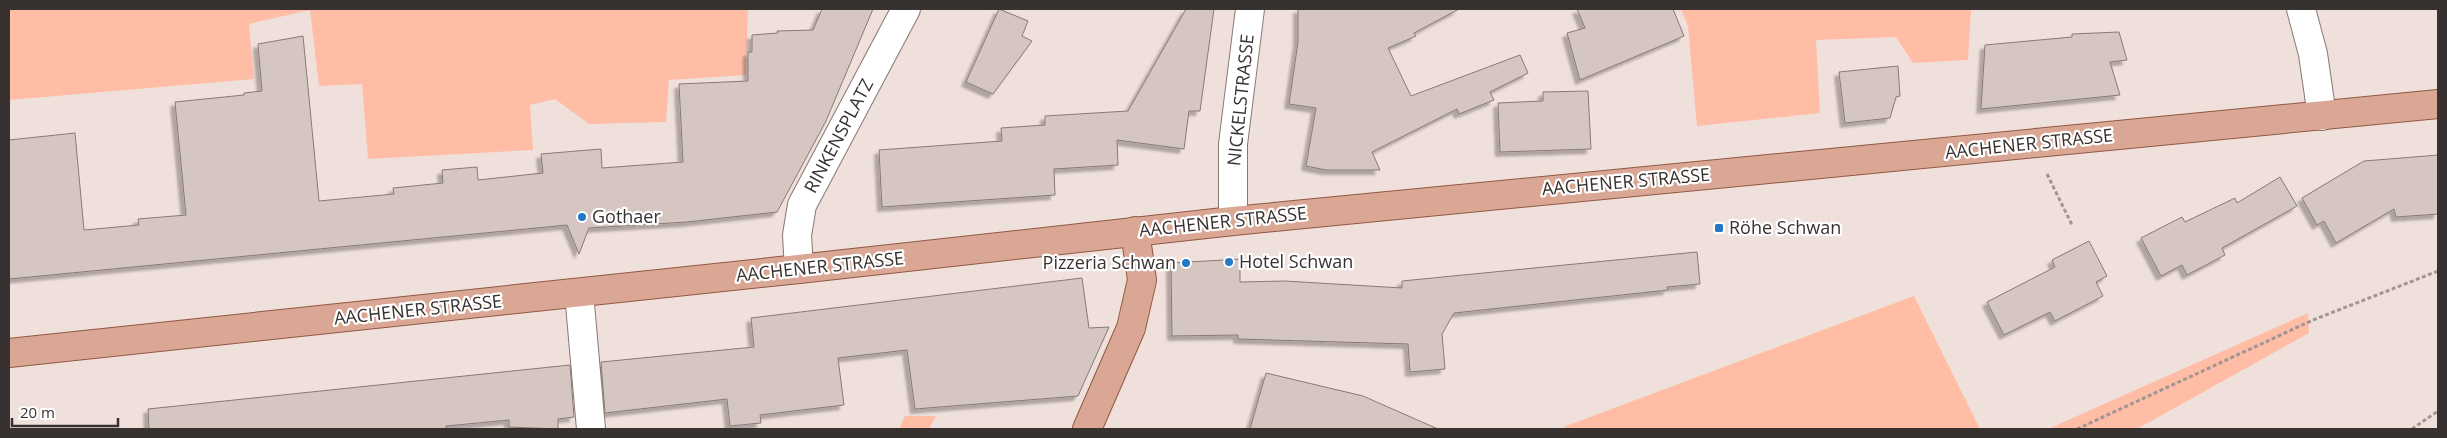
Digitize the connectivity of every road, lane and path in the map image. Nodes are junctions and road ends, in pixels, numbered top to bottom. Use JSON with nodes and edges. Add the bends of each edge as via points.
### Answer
{"nodes":[{"id":1,"x":906,"y":9,"type":"edge"},
{"id":2,"x":1250,"y":9,"type":"edge"},
{"id":3,"x":2301,"y":9,"type":"edge"},
{"id":4,"x":2438,"y":104,"type":"edge"},
{"id":5,"x":2322,"y":116,"type":"junction"},
{"id":6,"x":2047,"y":179,"type":"dead end"},
{"id":7,"x":1233,"y":220,"type":"junction"},
{"id":8,"x":2072,"y":225,"type":"dead end"},
{"id":9,"x":1135,"y":232,"type":"junction"},
{"id":10,"x":799,"y":270,"type":"junction"},
{"id":11,"x":2438,"y":271,"type":"edge"},
{"id":12,"x":579,"y":293,"type":"junction"},
{"id":13,"x":9,"y":353,"type":"edge"},
{"id":14,"x":2438,"y":412,"type":"edge"},
{"id":15,"x":591,"y":429,"type":"edge"},
{"id":16,"x":1087,"y":429,"type":"edge"},
{"id":17,"x":2077,"y":429,"type":"edge"},
{"id":18,"x":2412,"y":429,"type":"edge"}],
"edges":[{"from":1,"to":10,"type":"street","name":"RINKENSPLATZ","via":[[802,205],[797,235]]},
{"from":2,"to":7,"type":"street","name":"NICKELSTRASSE","via":[[1233,144]]},
{"from":3,"to":5,"type":"street","via":[[2313,54]]},
{"from":4,"to":5,"type":"main road","name":"AACHENER STRASSE"},
{"from":5,"to":7,"type":"main road","name":"AACHENER STRASSE"},
{"from":6,"to":8,"type":"path"},
{"from":7,"to":9,"type":"main road","name":"AACHENER STRASSE"},
{"from":9,"to":10,"type":"main road","name":"AACHENER STRASSE"},
{"from":9,"to":16,"type":"main road","via":[[1142,280],[1131,328]]},
{"from":10,"to":12,"type":"main road","name":"AACHENER STRASSE"},
{"from":11,"to":17,"type":"path","via":[[2313,320]]},
{"from":12,"to":13,"type":"main road","name":"AACHENER STRASSE"},
{"from":12,"to":15,"type":"street"},
{"from":14,"to":18,"type":"path"}]}
